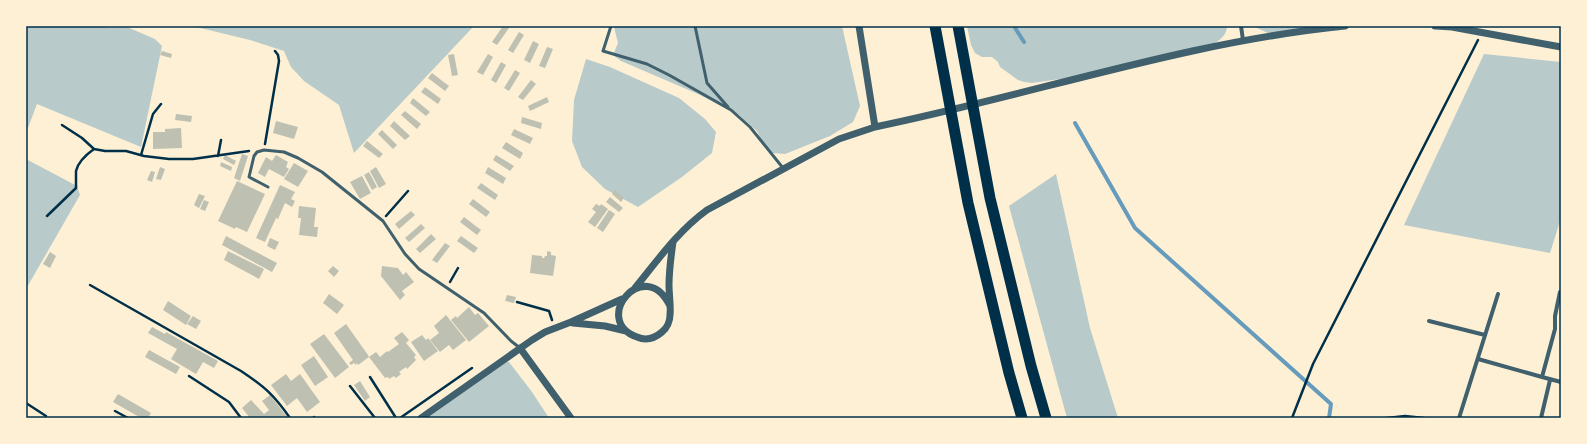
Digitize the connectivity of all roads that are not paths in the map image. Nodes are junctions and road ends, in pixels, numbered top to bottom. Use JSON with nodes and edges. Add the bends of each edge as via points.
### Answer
{"nodes":[{"id":1,"x":611,"y":26,"type":"edge"},
{"id":2,"x":694,"y":26,"type":"edge"},
{"id":3,"x":859,"y":26,"type":"edge"},
{"id":4,"x":934,"y":26,"type":"edge"},
{"id":5,"x":958,"y":26,"type":"edge"},
{"id":6,"x":1241,"y":26,"type":"edge"},
{"id":7,"x":1345,"y":26,"type":"edge"},
{"id":8,"x":1436,"y":26,"type":"edge"},
{"id":9,"x":1243,"y":40,"type":"junction"},
{"id":10,"x":1561,"y":47,"type":"edge"},
{"id":11,"x":731,"y":110,"type":"junction"},
{"id":12,"x":875,"y":127,"type":"junction"},
{"id":13,"x":783,"y":168,"type":"junction"},
{"id":14,"x":268,"y":187,"type":"dead end"},
{"id":15,"x":673,"y":242,"type":"junction"},
{"id":16,"x":635,"y":288,"type":"junction"},
{"id":17,"x":1560,"y":292,"type":"edge"},
{"id":18,"x":1498,"y":294,"type":"dead end"},
{"id":19,"x":622,"y":299,"type":"junction"},
{"id":20,"x":670,"y":306,"type":"junction"},
{"id":21,"x":1429,"y":321,"type":"dead end"},
{"id":22,"x":571,"y":322,"type":"junction"},
{"id":23,"x":626,"y":331,"type":"junction"},
{"id":24,"x":1485,"y":335,"type":"junction"},
{"id":25,"x":520,"y":348,"type":"junction"},
{"id":26,"x":1478,"y":359,"type":"junction"},
{"id":27,"x":1542,"y":378,"type":"junction"},
{"id":28,"x":1550,"y":380,"type":"junction"},
{"id":29,"x":1561,"y":382,"type":"edge"},
{"id":30,"x":421,"y":418,"type":"edge"},
{"id":31,"x":571,"y":418,"type":"edge"},
{"id":32,"x":1022,"y":418,"type":"edge"},
{"id":33,"x":1046,"y":418,"type":"edge"},
{"id":34,"x":1459,"y":418,"type":"edge"},
{"id":35,"x":1541,"y":418,"type":"edge"}],
"edges":[{"from":1,"to":11,"type":"lane","via":[[603,50],[652,67]]},
{"from":2,"to":11,"type":"lane","via":[[707,83]]},
{"from":3,"to":12,"type":"street"},
{"from":4,"to":32,"type":"highway","via":[[968,203]]},
{"from":5,"to":33,"type":"highway","via":[[990,198]]},
{"from":6,"to":9,"type":"street"},
{"from":7,"to":9,"type":"street","via":[[1301,30]]},
{"from":8,"to":10,"type":"street"},
{"from":9,"to":12,"type":"street"},
{"from":11,"to":13,"type":"lane","via":[[750,127]]},
{"from":12,"to":13,"type":"street","via":[[839,139]]},
{"from":13,"to":15,"type":"street","via":[[707,210]]},
{"from":14,"to":25,"type":"lane","via":[[249,177],[254,156],[264,150],[284,152],[322,172],[383,221],[405,254],[419,268],[484,313]]},
{"from":15,"to":16,"type":"street"},
{"from":15,"to":20,"type":"street","via":[[669,267]]},
{"from":16,"to":19,"type":"street"},
{"from":16,"to":20,"type":"street","via":[[652,288],[660,292]]},
{"from":17,"to":27,"type":"street","via":[[1555,329]]},
{"from":18,"to":24,"type":"street"},
{"from":19,"to":22,"type":"street"},
{"from":19,"to":23,"type":"street","via":[[619,316]]},
{"from":20,"to":23,"type":"street","via":[[668,323],[657,336],[640,339]]},
{"from":21,"to":24,"type":"street"},
{"from":22,"to":23,"type":"street"},
{"from":22,"to":25,"type":"street","via":[[538,336]]},
{"from":24,"to":26,"type":"street"},
{"from":25,"to":30,"type":"street"},
{"from":25,"to":31,"type":"street"},
{"from":26,"to":27,"type":"street"},
{"from":26,"to":34,"type":"street"},
{"from":27,"to":28,"type":"street"},
{"from":28,"to":29,"type":"street"},
{"from":28,"to":35,"type":"street"}]}
